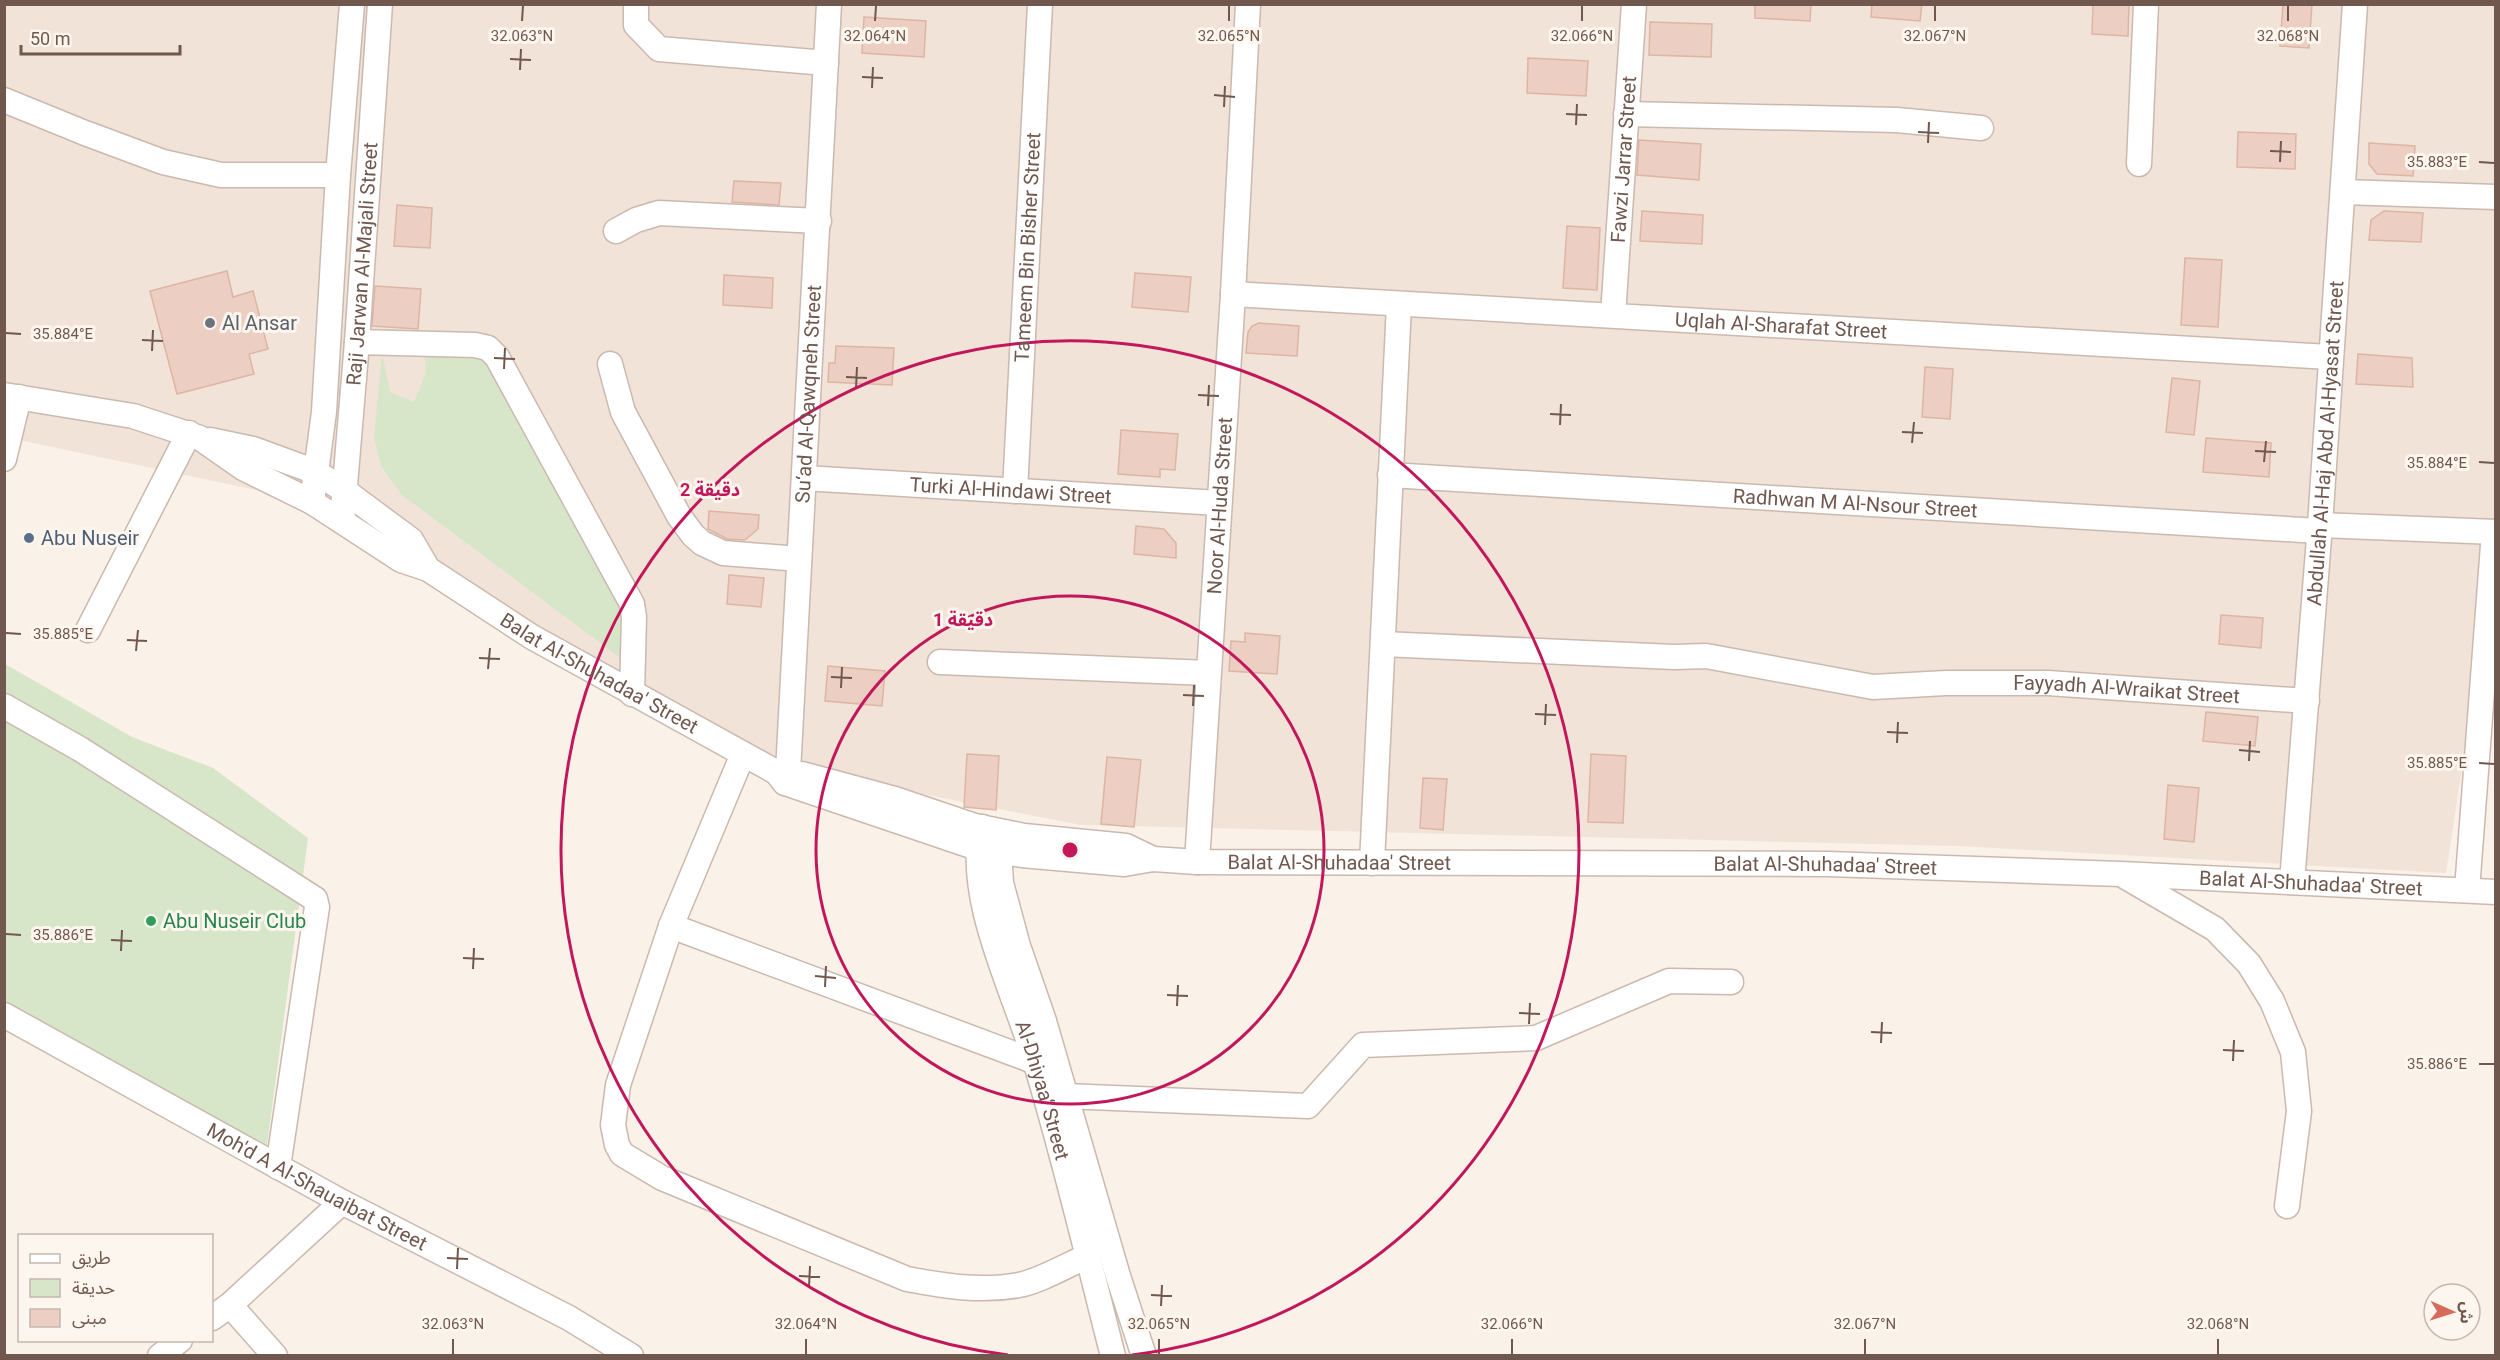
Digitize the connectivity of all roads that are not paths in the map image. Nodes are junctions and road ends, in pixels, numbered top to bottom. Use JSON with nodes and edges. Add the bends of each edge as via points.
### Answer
{"nodes":[{"id":1,"x":352,"y":4,"type":"edge"},
{"id":2,"x":380,"y":4,"type":"edge"},
{"id":3,"x":829,"y":4,"type":"edge"},
{"id":4,"x":1040,"y":4,"type":"edge"},
{"id":5,"x":1248,"y":4,"type":"edge"},
{"id":6,"x":1634,"y":4,"type":"edge"},
{"id":7,"x":2146,"y":4,"type":"edge"},
{"id":8,"x":2355,"y":4,"type":"edge"},
{"id":9,"x":636,"y":15,"type":"edge"},
{"id":10,"x":826,"y":63,"type":"junction"},
{"id":11,"x":4,"y":100,"type":"edge"},
{"id":12,"x":343,"y":101,"type":"junction"},
{"id":13,"x":373,"y":103,"type":"junction"},
{"id":14,"x":1626,"y":114,"type":"junction"},
{"id":15,"x":1981,"y":128,"type":"dead end"},
{"id":16,"x":2139,"y":164,"type":"dead end"},
{"id":17,"x":338,"y":175,"type":"junction"},
{"id":18,"x":2343,"y":192,"type":"junction"},
{"id":19,"x":2496,"y":197,"type":"edge"},
{"id":20,"x":819,"y":221,"type":"junction"},
{"id":21,"x":616,"y":231,"type":"dead end"},
{"id":22,"x":1233,"y":294,"type":"junction"},
{"id":23,"x":1399,"y":305,"type":"junction"},
{"id":24,"x":1613,"y":315,"type":"junction"},
{"id":25,"x":357,"y":342,"type":"junction"},
{"id":26,"x":2330,"y":357,"type":"junction"},
{"id":27,"x":610,"y":364,"type":"dead end"},
{"id":28,"x":12,"y":396,"type":"edge"},
{"id":29,"x":195,"y":435,"type":"junction"},
{"id":30,"x":4,"y":459,"type":"edge"},
{"id":31,"x":316,"y":472,"type":"junction"},
{"id":32,"x":1390,"y":475,"type":"junction"},
{"id":33,"x":804,"y":478,"type":"junction"},
{"id":34,"x":1015,"y":490,"type":"junction"},
{"id":35,"x":345,"y":491,"type":"junction"},
{"id":36,"x":312,"y":502,"type":"junction"},
{"id":37,"x":1219,"y":503,"type":"junction"},
{"id":38,"x":342,"y":521,"type":"junction"},
{"id":39,"x":2320,"y":528,"type":"junction"},
{"id":40,"x":2495,"y":532,"type":"edge"},
{"id":41,"x":799,"y":559,"type":"junction"},
{"id":42,"x":428,"y":569,"type":"junction"},
{"id":43,"x":88,"y":630,"type":"dead end"},
{"id":44,"x":1383,"y":644,"type":"junction"},
{"id":45,"x":940,"y":662,"type":"dead end"},
{"id":46,"x":1208,"y":673,"type":"junction"},
{"id":47,"x":632,"y":694,"type":"junction"},
{"id":48,"x":2307,"y":701,"type":"junction"},
{"id":49,"x":4,"y":706,"type":"edge"},
{"id":50,"x":743,"y":754,"type":"junction"},
{"id":51,"x":783,"y":776,"type":"junction"},
{"id":52,"x":990,"y":839,"type":"junction"},
{"id":53,"x":1197,"y":862,"type":"junction"},
{"id":54,"x":1372,"y":862,"type":"junction"},
{"id":55,"x":2121,"y":874,"type":"junction"},
{"id":56,"x":2292,"y":882,"type":"junction"},
{"id":57,"x":2467,"y":890,"type":"junction"},
{"id":58,"x":2496,"y":892,"type":"edge"},
{"id":59,"x":671,"y":926,"type":"junction"},
{"id":60,"x":1731,"y":982,"type":"dead end"},
{"id":61,"x":4,"y":1015,"type":"edge"},
{"id":62,"x":1036,"y":1062,"type":"junction"},
{"id":63,"x":1065,"y":1096,"type":"junction"},
{"id":64,"x":278,"y":1167,"type":"junction"},
{"id":65,"x":342,"y":1202,"type":"junction"},
{"id":66,"x":2287,"y":1206,"type":"dead end"},
{"id":67,"x":1088,"y":1256,"type":"junction"},
{"id":68,"x":221,"y":1311,"type":"edge"},
{"id":69,"x":179,"y":1342,"type":"edge"},
{"id":70,"x":160,"y":1356,"type":"edge"},
{"id":71,"x":275,"y":1356,"type":"edge"},
{"id":72,"x":631,"y":1356,"type":"edge"},
{"id":73,"x":1113,"y":1356,"type":"edge"},
{"id":74,"x":1144,"y":1356,"type":"edge"}],
"edges":[{"from":1,"to":12,"type":"street","name":"Raji Jarwan Al-Majali Street"},
{"from":2,"to":13,"type":"street","name":"Raji Jarwan Al-Majali Street"},
{"from":3,"to":10,"type":"street","name":"Su‘ad Al-Qawqneh Street"},
{"from":4,"to":34,"type":"street","name":"Tameem Bin Bisher Street"},
{"from":5,"to":22,"type":"street","name":"Noor Al-Huda Street"},
{"from":6,"to":14,"type":"street","name":"Fawzi Jarrar Street"},
{"from":7,"to":16,"type":"street"},
{"from":8,"to":18,"type":"street","name":"Abdullah Al-Haj Abd Al-Hyasat Street"},
{"from":9,"to":10,"type":"street","via":[[659,49]]},
{"from":10,"to":20,"type":"street","name":"Su‘ad Al-Qawqneh Street"},
{"from":11,"to":17,"type":"street","via":[[163,162],[221,175]]},
{"from":12,"to":13,"type":"street"},
{"from":12,"to":17,"type":"street","name":"Raji Jarwan Al-Majali Street"},
{"from":13,"to":25,"type":"street","name":"Raji Jarwan Al-Majali Street"},
{"from":14,"to":15,"type":"street","via":[[1897,120]]},
{"from":14,"to":24,"type":"street","name":"Fawzi Jarrar Street"},
{"from":17,"to":31,"type":"street","name":"Raji Jarwan Al-Majali Street","via":[[324,412]]},
{"from":18,"to":19,"type":"street"},
{"from":18,"to":26,"type":"street","name":"Abdullah Al-Haj Abd Al-Hyasat Street"},
{"from":20,"to":21,"type":"street","via":[[659,213]]},
{"from":20,"to":33,"type":"street","name":"Su‘ad Al-Qawqneh Street"},
{"from":22,"to":23,"type":"street","name":"Uqlah Al-Sharafat Street"},
{"from":22,"to":37,"type":"street","name":"Noor Al-Huda Street"},
{"from":23,"to":24,"type":"street","name":"Uqlah Al-Sharafat Street"},
{"from":23,"to":32,"type":"street"},
{"from":24,"to":26,"type":"street","name":"Uqlah Al-Sharafat Street"},
{"from":25,"to":35,"type":"street","name":"Raji Jarwan Al-Majali Street"},
{"from":25,"to":47,"type":"street","via":[[475,345],[488,348],[497,357],[632,604]]},
{"from":26,"to":39,"type":"street","name":"Abdullah Al-Haj Abd Al-Hyasat Street"},
{"from":27,"to":41,"type":"street","via":[[623,412],[693,535],[723,553]]},
{"from":28,"to":29,"type":"street","name":"Balat Al-Shuhadaa' Street","via":[[133,416]]},
{"from":28,"to":30,"type":"street"},
{"from":29,"to":31,"type":"street","name":"Balat Al-Shuhadaa' Street","via":[[253,448]]},
{"from":29,"to":36,"type":"street","name":"Balat Al-Shuhadaa' Street","via":[[243,468]]},
{"from":29,"to":43,"type":"street"},
{"from":31,"to":35,"type":"street","name":"Balat Al-Shuhadaa' Street"},
{"from":31,"to":36,"type":"street","name":"Raji Jarwan Al-Majali Street"},
{"from":32,"to":39,"type":"street","name":"Radhwan M Al-Nsour Street"},
{"from":32,"to":44,"type":"street"},
{"from":33,"to":34,"type":"street","name":"Turki Al-Hindawi Street"},
{"from":33,"to":41,"type":"street","name":"Su‘ad Al-Qawqneh Street"},
{"from":34,"to":37,"type":"street","name":"Turki Al-Hindawi Street"},
{"from":35,"to":38,"type":"street","name":"Raji Jarwan Al-Majali Street"},
{"from":35,"to":42,"type":"street","name":"Balat Al-Shuhadaa' Street","via":[[411,540]]},
{"from":36,"to":38,"type":"street","name":"Balat Al-Shuhadaa' Street"},
{"from":37,"to":46,"type":"street","name":"Noor Al-Huda Street"},
{"from":38,"to":42,"type":"street","name":"Balat Al-Shuhadaa' Street","via":[[401,560]]},
{"from":39,"to":40,"type":"street","name":"Radhwan M Al-Nsour Street"},
{"from":39,"to":48,"type":"street","name":"Abdullah Al-Haj Abd Al-Hyasat Street"},
{"from":40,"to":57,"type":"street"},
{"from":41,"to":51,"type":"street","name":"Su‘ad Al-Qawqneh Street"},
{"from":42,"to":47,"type":"street","name":"Balat Al-Shuhadaa' Street","via":[[532,637]]},
{"from":44,"to":48,"type":"street","name":"Fayyadh Al-Wraikat Street","via":[[1706,656],[1873,687],[2048,683]]},
{"from":44,"to":54,"type":"street"},
{"from":45,"to":46,"type":"street"},
{"from":46,"to":53,"type":"street","name":"Noor Al-Huda Street"},
{"from":47,"to":50,"type":"street","name":"Balat Al-Shuhadaa' Street"},
{"from":48,"to":56,"type":"street","name":"Abdullah Al-Haj Abd Al-Hyasat Street"},
{"from":49,"to":64,"type":"street","via":[[80,749],[315,899],[317,907]]},
{"from":50,"to":51,"type":"street","name":"Balat Al-Shuhadaa' Street"},
{"from":50,"to":59,"type":"street"},
{"from":51,"to":52,"type":"street","name":"Balat Al-Shuhadaa' Street"},
{"from":52,"to":53,"type":"street","name":"Balat Al-Shuhadaa' Street","via":[[1124,864],[1153,859]]},
{"from":52,"to":62,"type":"street","name":"Al-Dhiyaa‘ Street","via":[[978,875],[999,958]]},
{"from":52,"to":63,"type":"street","name":"Al-Dhiyaa‘ Street"},
{"from":53,"to":54,"type":"street","name":"Balat Al-Shuhadaa' Street"},
{"from":54,"to":55,"type":"street","name":"Balat Al-Shuhadaa' Street","via":[[1828,864]]},
{"from":55,"to":56,"type":"street","name":"Balat Al-Shuhadaa' Street"},
{"from":55,"to":66,"type":"street","via":[[2215,929],[2249,964],[2272,1001],[2293,1052],[2299,1111]]},
{"from":56,"to":57,"type":"street","name":"Balat Al-Shuhadaa' Street"},
{"from":57,"to":58,"type":"street","name":"Balat Al-Shuhadaa' Street"},
{"from":59,"to":62,"type":"street"},
{"from":59,"to":67,"type":"street","via":[[618,1085],[613,1125],[622,1154],[662,1178],[907,1279],[949,1287],[1021,1285]]},
{"from":60,"to":63,"type":"street","via":[[1669,981],[1536,1038],[1363,1045],[1308,1106]]},
{"from":61,"to":64,"type":"street","name":"Moh'd A Al-Shauaibat Street"},
{"from":62,"to":67,"type":"street","name":"Al-Dhiyaa‘ Street"},
{"from":63,"to":74,"type":"street","name":"Al-Dhiyaa‘ Street"},
{"from":64,"to":65,"type":"street","name":"Moh'd A Al-Shauaibat Street"},
{"from":65,"to":68,"type":"street"},
{"from":65,"to":72,"type":"street","name":"Moh'd A Al-Shauaibat Street","via":[[569,1318]]},
{"from":67,"to":73,"type":"street","name":"Al-Dhiyaa‘ Street"},
{"from":68,"to":71,"type":"street"},
{"from":69,"to":70,"type":"street"}]}
